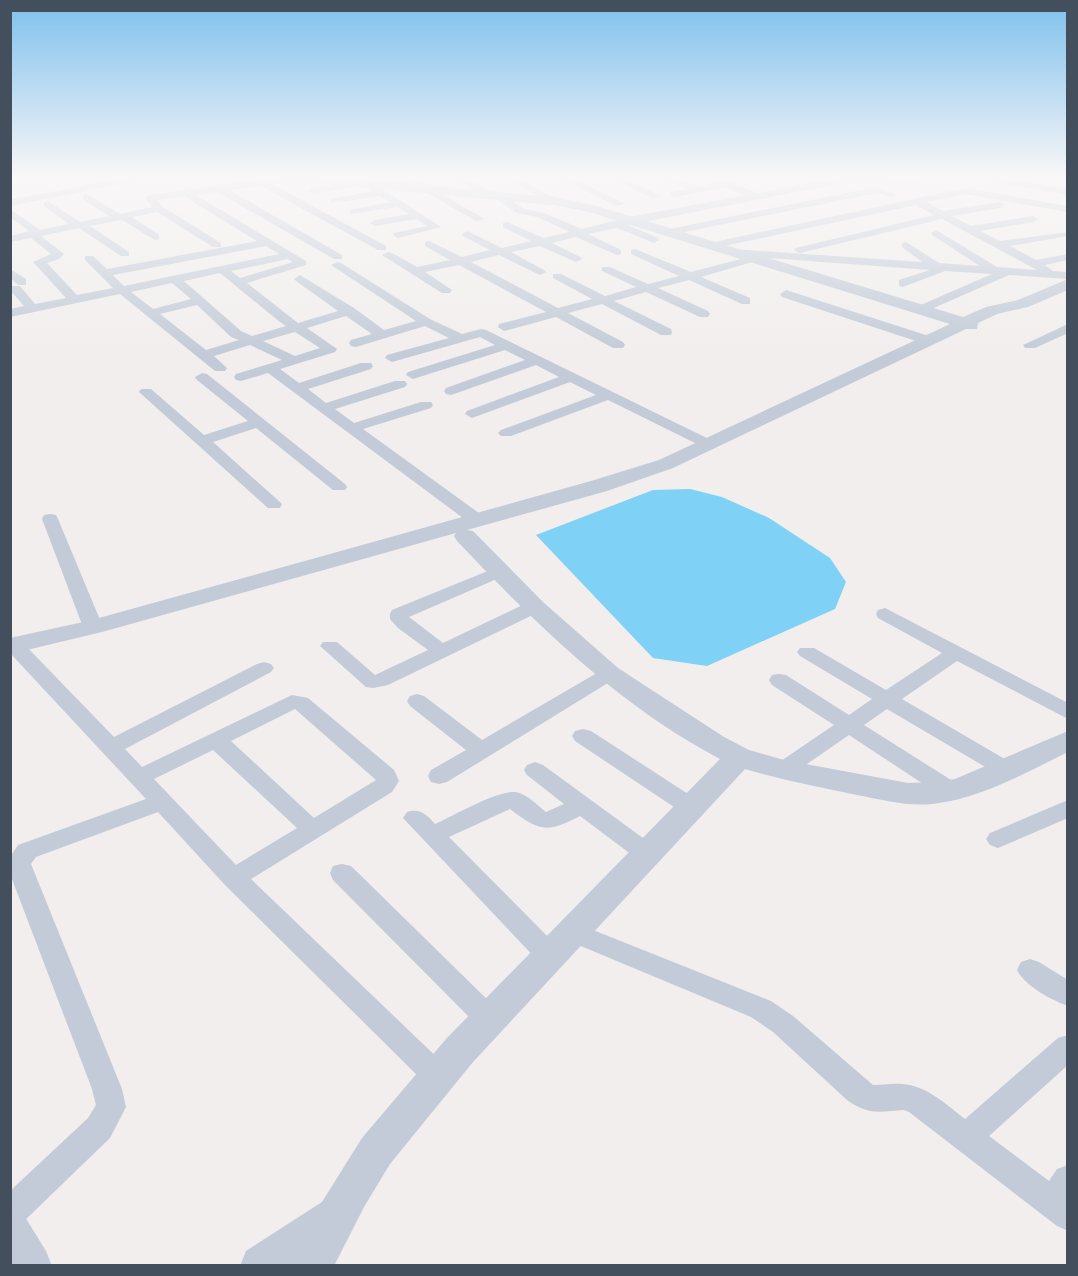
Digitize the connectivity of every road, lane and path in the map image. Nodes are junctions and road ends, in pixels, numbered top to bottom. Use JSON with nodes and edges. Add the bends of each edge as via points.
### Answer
{"nodes":[{"id":1,"x":27,"y":236,"type":"edge"},
{"id":2,"x":37,"y":236,"type":"edge"},
{"id":3,"x":96,"y":236,"type":"edge"},
{"id":4,"x":202,"y":236,"type":"edge"},
{"id":5,"x":258,"y":236,"type":"edge"},
{"id":6,"x":297,"y":236,"type":"edge"},
{"id":7,"x":356,"y":236,"type":"edge"},
{"id":8,"x":470,"y":236,"type":"edge"},
{"id":9,"x":527,"y":236,"type":"edge"},
{"id":10,"x":568,"y":236,"type":"edge"},
{"id":11,"x":584,"y":236,"type":"edge"},
{"id":12,"x":647,"y":236,"type":"edge"},
{"id":13,"x":680,"y":236,"type":"edge"},
{"id":14,"x":756,"y":236,"type":"edge"},
{"id":15,"x":860,"y":236,"type":"edge"},
{"id":16,"x":940,"y":236,"type":"edge"},
{"id":17,"x":982,"y":236,"type":"edge"},
{"id":18,"x":1044,"y":236,"type":"edge"},
{"id":19,"x":10,"y":239,"type":"edge"},
{"id":20,"x":654,"y":240,"type":"dead end"},
{"id":21,"x":268,"y":242,"type":"junction"},
{"id":22,"x":540,"y":242,"type":"junction"},
{"id":23,"x":429,"y":244,"type":"dead end"},
{"id":24,"x":217,"y":245,"type":"dead end"},
{"id":25,"x":906,"y":245,"type":"dead end"},
{"id":26,"x":999,"y":245,"type":"junction"},
{"id":27,"x":710,"y":246,"type":"junction"},
{"id":28,"x":168,"y":247,"type":"dead end"},
{"id":29,"x":500,"y":252,"type":"junction"},
{"id":30,"x":617,"y":252,"type":"dead end"},
{"id":31,"x":635,"y":252,"type":"dead end"},
{"id":32,"x":731,"y":252,"type":"junction"},
{"id":33,"x":125,"y":254,"type":"dead end"},
{"id":34,"x":291,"y":255,"type":"junction"},
{"id":35,"x":780,"y":255,"type":"junction"},
{"id":36,"x":1068,"y":257,"type":"edge"},
{"id":37,"x":89,"y":258,"type":"dead end"},
{"id":38,"x":184,"y":258,"type":"junction"},
{"id":39,"x":576,"y":259,"type":"dead end"},
{"id":40,"x":753,"y":259,"type":"junction"},
{"id":41,"x":459,"y":261,"type":"junction"},
{"id":42,"x":1034,"y":264,"type":"junction"},
{"id":43,"x":934,"y":266,"type":"junction"},
{"id":44,"x":949,"y":267,"type":"junction"},
{"id":45,"x":222,"y":269,"type":"junction"},
{"id":46,"x":606,"y":269,"type":"dead end"},
{"id":47,"x":994,"y":270,"type":"junction"},
{"id":48,"x":416,"y":271,"type":"junction"},
{"id":49,"x":1010,"y":271,"type":"junction"},
{"id":50,"x":10,"y":272,"type":"edge"},
{"id":51,"x":540,"y":272,"type":"dead end"},
{"id":52,"x":105,"y":273,"type":"junction"},
{"id":53,"x":557,"y":276,"type":"dead end"},
{"id":54,"x":691,"y":276,"type":"junction"},
{"id":55,"x":1068,"y":276,"type":"edge"},
{"id":56,"x":175,"y":279,"type":"junction"},
{"id":57,"x":300,"y":279,"type":"dead end"},
{"id":58,"x":238,"y":282,"type":"junction"},
{"id":59,"x":903,"y":283,"type":"dead end"},
{"id":60,"x":1061,"y":285,"type":"edge"},
{"id":61,"x":648,"y":288,"type":"junction"},
{"id":62,"x":122,"y":290,"type":"junction"},
{"id":63,"x":446,"y":290,"type":"dead end"},
{"id":64,"x":18,"y":292,"type":"edge"},
{"id":65,"x":786,"y":294,"type":"dead end"},
{"id":66,"x":75,"y":300,"type":"junction"},
{"id":67,"x":605,"y":300,"type":"junction"},
{"id":68,"x":199,"y":301,"type":"junction"},
{"id":69,"x":746,"y":301,"type":"dead end"},
{"id":70,"x":32,"y":309,"type":"junction"},
{"id":71,"x":920,"y":310,"type":"junction"},
{"id":72,"x":350,"y":311,"type":"junction"},
{"id":73,"x":10,"y":313,"type":"edge"},
{"id":74,"x":151,"y":313,"type":"junction"},
{"id":75,"x":558,"y":313,"type":"junction"},
{"id":76,"x":704,"y":314,"type":"dead end"},
{"id":77,"x":426,"y":321,"type":"junction"},
{"id":78,"x":971,"y":326,"type":"junction"},
{"id":79,"x":296,"y":327,"type":"junction"},
{"id":80,"x":504,"y":327,"type":"dead end"},
{"id":81,"x":1068,"y":328,"type":"edge"},
{"id":82,"x":666,"y":332,"type":"dead end"},
{"id":83,"x":382,"y":335,"type":"junction"},
{"id":84,"x":1047,"y":337,"type":"junction"},
{"id":85,"x":459,"y":338,"type":"junction"},
{"id":86,"x":927,"y":340,"type":"junction"},
{"id":87,"x":249,"y":341,"type":"junction"},
{"id":88,"x":356,"y":343,"type":"dead end"},
{"id":89,"x":508,"y":345,"type":"junction"},
{"id":90,"x":618,"y":345,"type":"dead end"},
{"id":91,"x":1030,"y":345,"type":"dead end"},
{"id":92,"x":1068,"y":345,"type":"edge"},
{"id":93,"x":204,"y":355,"type":"junction"},
{"id":94,"x":392,"y":358,"type":"dead end"},
{"id":95,"x":538,"y":360,"type":"junction"},
{"id":96,"x":295,"y":361,"type":"junction"},
{"id":97,"x":366,"y":366,"type":"dead end"},
{"id":98,"x":220,"y":368,"type":"dead end"},
{"id":99,"x":270,"y":368,"type":"junction"},
{"id":100,"x":413,"y":375,"type":"dead end"},
{"id":101,"x":202,"y":377,"type":"dead end"},
{"id":102,"x":241,"y":377,"type":"dead end"},
{"id":103,"x":572,"y":377,"type":"junction"},
{"id":104,"x":400,"y":384,"type":"dead end"},
{"id":105,"x":297,"y":388,"type":"junction"},
{"id":106,"x":451,"y":391,"type":"dead end"},
{"id":107,"x":146,"y":392,"type":"dead end"},
{"id":108,"x":609,"y":395,"type":"junction"},
{"id":109,"x":426,"y":405,"type":"dead end"},
{"id":110,"x":324,"y":408,"type":"junction"},
{"id":111,"x":472,"y":414,"type":"dead end"},
{"id":112,"x":260,"y":423,"type":"junction"},
{"id":113,"x":352,"y":428,"type":"junction"},
{"id":114,"x":506,"y":433,"type":"dead end"},
{"id":115,"x":202,"y":441,"type":"junction"},
{"id":116,"x":708,"y":444,"type":"junction"},
{"id":117,"x":339,"y":487,"type":"dead end"},
{"id":118,"x":274,"y":504,"type":"dead end"},
{"id":119,"x":50,"y":519,"type":"dead end"},
{"id":120,"x":471,"y":528,"type":"junction"},
{"id":121,"x":500,"y":571,"type":"junction"},
{"id":122,"x":534,"y":607,"type":"junction"},
{"id":123,"x":885,"y":614,"type":"dead end"},
{"id":124,"x":93,"y":627,"type":"junction"},
{"id":125,"x":19,"y":644,"type":"edge"},
{"id":126,"x":330,"y":646,"type":"dead end"},
{"id":127,"x":442,"y":651,"type":"junction"},
{"id":128,"x":807,"y":652,"type":"dead end"},
{"id":129,"x":956,"y":652,"type":"junction"},
{"id":130,"x":264,"y":668,"type":"dead end"},
{"id":131,"x":609,"y":674,"type":"junction"},
{"id":132,"x":780,"y":680,"type":"dead end"},
{"id":133,"x":888,"y":698,"type":"junction"},
{"id":134,"x":417,"y":701,"type":"dead end"},
{"id":135,"x":1068,"y":712,"type":"edge"},
{"id":136,"x":849,"y":725,"type":"junction"},
{"id":137,"x":583,"y":736,"type":"dead end"},
{"id":138,"x":214,"y":739,"type":"junction"},
{"id":139,"x":1068,"y":740,"type":"edge"},
{"id":140,"x":112,"y":747,"type":"junction"},
{"id":141,"x":481,"y":751,"type":"junction"},
{"id":142,"x":739,"y":757,"type":"junction"},
{"id":143,"x":535,"y":770,"type":"dead end"},
{"id":144,"x":783,"y":770,"type":"junction"},
{"id":145,"x":1007,"y":770,"type":"junction"},
{"id":146,"x":439,"y":776,"type":"dead end"},
{"id":147,"x":140,"y":777,"type":"junction"},
{"id":148,"x":951,"y":790,"type":"junction"},
{"id":149,"x":163,"y":801,"type":"junction"},
{"id":150,"x":582,"y":805,"type":"junction"},
{"id":151,"x":1068,"y":808,"type":"edge"},
{"id":152,"x":694,"y":809,"type":"junction"},
{"id":153,"x":312,"y":829,"type":"junction"},
{"id":154,"x":998,"y":839,"type":"dead end"},
{"id":155,"x":649,"y":855,"type":"junction"},
{"id":156,"x":342,"y":873,"type":"dead end"},
{"id":157,"x":234,"y":878,"type":"junction"},
{"id":158,"x":561,"y":943,"type":"junction"},
{"id":159,"x":1030,"y":970,"type":"dead end"},
{"id":160,"x":1068,"y":995,"type":"edge"},
{"id":161,"x":488,"y":1018,"type":"junction"},
{"id":162,"x":1068,"y":1047,"type":"edge"},
{"id":163,"x":437,"y":1076,"type":"junction"},
{"id":164,"x":965,"y":1138,"type":"junction"},
{"id":165,"x":10,"y":1213,"type":"edge"},
{"id":166,"x":1068,"y":1215,"type":"edge"},
{"id":167,"x":336,"y":1217,"type":"junction"},
{"id":168,"x":10,"y":1232,"type":"edge"},
{"id":169,"x":31,"y":1266,"type":"edge"},
{"id":170,"x":261,"y":1266,"type":"edge"},
{"id":171,"x":311,"y":1266,"type":"edge"}],
"edges":[{"from":1,"to":19,"type":"street"},
{"from":2,"to":66,"type":"street","via":[[58,254],[39,262]]},
{"from":3,"to":33,"type":"street"},
{"from":4,"to":24,"type":"street"},
{"from":5,"to":21,"type":"street"},
{"from":6,"to":77,"type":"street"},
{"from":7,"to":48,"type":"street"},
{"from":8,"to":29,"type":"street"},
{"from":9,"to":22,"type":"street"},
{"from":10,"to":22,"type":"street"},
{"from":11,"to":30,"type":"street"},
{"from":12,"to":20,"type":"street"},
{"from":13,"to":27,"type":"street"},
{"from":14,"to":27,"type":"street"},
{"from":15,"to":35,"type":"street"},
{"from":16,"to":47,"type":"street"},
{"from":17,"to":26,"type":"street"},
{"from":18,"to":26,"type":"street"},
{"from":21,"to":34,"type":"street"},
{"from":21,"to":38,"type":"street"},
{"from":22,"to":29,"type":"street"},
{"from":22,"to":39,"type":"street"},
{"from":23,"to":41,"type":"street"},
{"from":25,"to":43,"type":"street"},
{"from":26,"to":42,"type":"street"},
{"from":27,"to":32,"type":"street"},
{"from":28,"to":38,"type":"street"},
{"from":29,"to":41,"type":"street"},
{"from":29,"to":51,"type":"street"},
{"from":31,"to":54,"type":"street"},
{"from":32,"to":35,"type":"street"},
{"from":32,"to":40,"type":"street"},
{"from":34,"to":45,"type":"street"},
{"from":34,"to":58,"type":"street","via":[[303,263]]},
{"from":35,"to":43,"type":"street"},
{"from":36,"to":42,"type":"street"},
{"from":37,"to":52,"type":"street"},
{"from":38,"to":52,"type":"street"},
{"from":40,"to":54,"type":"street"},
{"from":40,"to":71,"type":"street"},
{"from":41,"to":48,"type":"street"},
{"from":41,"to":75,"type":"street"},
{"from":42,"to":60,"type":"street"},
{"from":43,"to":44,"type":"street"},
{"from":44,"to":47,"type":"street"},
{"from":44,"to":59,"type":"street"},
{"from":45,"to":56,"type":"street"},
{"from":45,"to":58,"type":"street"},
{"from":46,"to":61,"type":"street"},
{"from":47,"to":49,"type":"street"},
{"from":48,"to":63,"type":"street"},
{"from":49,"to":60,"type":"street"},
{"from":49,"to":71,"type":"street"},
{"from":50,"to":64,"type":"street"},
{"from":52,"to":62,"type":"street"},
{"from":53,"to":67,"type":"street"},
{"from":54,"to":61,"type":"street"},
{"from":54,"to":69,"type":"street"},
{"from":55,"to":60,"type":"street"},
{"from":56,"to":62,"type":"street"},
{"from":56,"to":68,"type":"street"},
{"from":57,"to":72,"type":"street"},
{"from":58,"to":79,"type":"street"},
{"from":60,"to":78,"type":"street","via":[[1004,316]]},
{"from":61,"to":67,"type":"street"},
{"from":61,"to":76,"type":"street"},
{"from":62,"to":66,"type":"street"},
{"from":62,"to":74,"type":"street"},
{"from":64,"to":70,"type":"street"},
{"from":65,"to":86,"type":"street"},
{"from":66,"to":70,"type":"street"},
{"from":67,"to":75,"type":"street"},
{"from":67,"to":82,"type":"street"},
{"from":68,"to":74,"type":"street"},
{"from":68,"to":87,"type":"street","via":[[229,329]]},
{"from":70,"to":73,"type":"street"},
{"from":71,"to":78,"type":"street"},
{"from":72,"to":79,"type":"street"},
{"from":72,"to":83,"type":"street"},
{"from":74,"to":93,"type":"street"},
{"from":75,"to":80,"type":"street"},
{"from":75,"to":90,"type":"street"},
{"from":77,"to":83,"type":"street"},
{"from":77,"to":85,"type":"street"},
{"from":78,"to":86,"type":"street"},
{"from":78,"to":120,"type":"street","via":[[665,473]]},
{"from":79,"to":87,"type":"street"},
{"from":79,"to":96,"type":"street","via":[[330,350]]},
{"from":81,"to":84,"type":"street"},
{"from":83,"to":88,"type":"street"},
{"from":84,"to":91,"type":"street"},
{"from":84,"to":92,"type":"street"},
{"from":85,"to":89,"type":"street","via":[[481,333]]},
{"from":85,"to":94,"type":"street"},
{"from":86,"to":116,"type":"street"},
{"from":87,"to":93,"type":"street"},
{"from":87,"to":96,"type":"street"},
{"from":89,"to":95,"type":"street"},
{"from":89,"to":100,"type":"street"},
{"from":93,"to":98,"type":"street"},
{"from":95,"to":103,"type":"street"},
{"from":95,"to":106,"type":"street"},
{"from":96,"to":99,"type":"street"},
{"from":97,"to":105,"type":"street"},
{"from":99,"to":102,"type":"street"},
{"from":99,"to":105,"type":"street"},
{"from":101,"to":112,"type":"street"},
{"from":103,"to":108,"type":"street"},
{"from":103,"to":111,"type":"street"},
{"from":104,"to":110,"type":"street"},
{"from":105,"to":110,"type":"street"},
{"from":107,"to":115,"type":"street"},
{"from":108,"to":114,"type":"street"},
{"from":108,"to":116,"type":"street"},
{"from":109,"to":113,"type":"street"},
{"from":110,"to":113,"type":"street"},
{"from":112,"to":115,"type":"street"},
{"from":112,"to":117,"type":"street"},
{"from":113,"to":120,"type":"street"},
{"from":115,"to":118,"type":"street"},
{"from":116,"to":120,"type":"street","via":[[666,464]]},
{"from":119,"to":124,"type":"street"},
{"from":120,"to":121,"type":"street"},
{"from":120,"to":124,"type":"street"},
{"from":120,"to":125,"type":"street","via":[[76,642]]},
{"from":121,"to":122,"type":"street"},
{"from":121,"to":127,"type":"street","via":[[399,614],[405,624]]},
{"from":122,"to":127,"type":"street"},
{"from":122,"to":131,"type":"street"},
{"from":123,"to":129,"type":"street"},
{"from":124,"to":125,"type":"street"},
{"from":125,"to":140,"type":"street"},
{"from":126,"to":127,"type":"street","via":[[373,682]]},
{"from":128,"to":133,"type":"street"},
{"from":129,"to":133,"type":"street"},
{"from":129,"to":135,"type":"street"},
{"from":130,"to":140,"type":"street"},
{"from":131,"to":141,"type":"street"},
{"from":131,"to":142,"type":"street"},
{"from":132,"to":136,"type":"street"},
{"from":133,"to":136,"type":"street"},
{"from":133,"to":145,"type":"street"},
{"from":134,"to":141,"type":"street"},
{"from":136,"to":144,"type":"street"},
{"from":136,"to":148,"type":"street"},
{"from":137,"to":152,"type":"street"},
{"from":138,"to":147,"type":"street"},
{"from":138,"to":153,"type":"street"},
{"from":138,"to":153,"type":"street","via":[[284,704],[301,703],[386,776],[384,786]]},
{"from":139,"to":145,"type":"street"},
{"from":140,"to":147,"type":"street"},
{"from":141,"to":146,"type":"street"},
{"from":142,"to":144,"type":"street"},
{"from":142,"to":152,"type":"street"},
{"from":143,"to":150,"type":"street"},
{"from":144,"to":148,"type":"street","via":[[908,794]]},
{"from":145,"to":148,"type":"street"},
{"from":147,"to":149,"type":"street"},
{"from":149,"to":157,"type":"street"},
{"from":149,"to":165,"type":"street","via":[[43,844],[27,851],[19,864],[111,1107],[99,1128]]},
{"from":150,"to":155,"type":"street"},
{"from":150,"to":158,"type":"street","via":[[550,821],[539,819],[514,800],[424,826]]},
{"from":151,"to":154,"type":"street"},
{"from":152,"to":155,"type":"street"},
{"from":153,"to":157,"type":"street"},
{"from":155,"to":158,"type":"street"},
{"from":156,"to":161,"type":"street"},
{"from":157,"to":163,"type":"street"},
{"from":158,"to":161,"type":"street"},
{"from":158,"to":164,"type":"street","via":[[761,1009],[869,1099],[904,1097],[919,1102]]},
{"from":159,"to":160,"type":"street"},
{"from":161,"to":163,"type":"street"},
{"from":162,"to":164,"type":"street"},
{"from":163,"to":167,"type":"street","via":[[376,1151]]},
{"from":164,"to":166,"type":"street"},
{"from":167,"to":170,"type":"street"},
{"from":167,"to":171,"type":"street"},
{"from":168,"to":169,"type":"street"}]}
